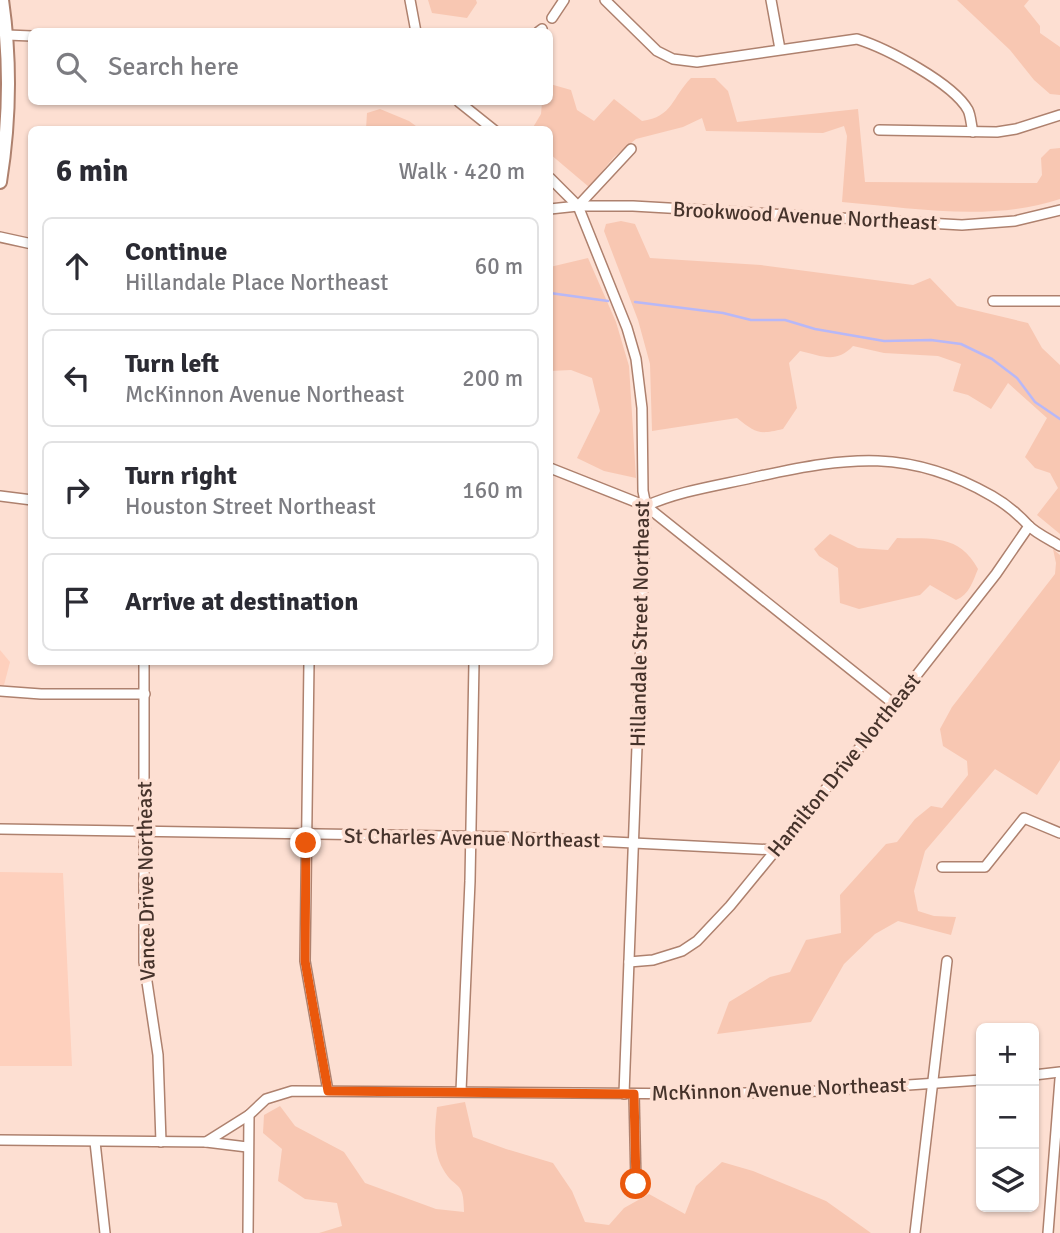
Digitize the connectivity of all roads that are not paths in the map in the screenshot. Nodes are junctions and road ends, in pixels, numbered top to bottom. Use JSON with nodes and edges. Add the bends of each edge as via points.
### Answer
{"nodes":[{"id":1,"x":2,"y":0,"type":"edge"},
{"id":2,"x":410,"y":0,"type":"edge"},
{"id":3,"x":564,"y":0,"type":"edge"},
{"id":4,"x":605,"y":0,"type":"edge"},
{"id":5,"x":771,"y":0,"type":"edge"},
{"id":6,"x":552,"y":18,"type":"dead end"},
{"id":7,"x":415,"y":28,"type":"edge"},
{"id":8,"x":7,"y":35,"type":"junction"},
{"id":9,"x":28,"y":36,"type":"edge"},
{"id":10,"x":780,"y":49,"type":"junction"},
{"id":11,"x":463,"y":105,"type":"edge"},
{"id":12,"x":1060,"y":115,"type":"edge"},
{"id":13,"x":489,"y":126,"type":"edge"},
{"id":14,"x":879,"y":130,"type":"dead end"},
{"id":15,"x":973,"y":132,"type":"junction"},
{"id":16,"x":631,"y":149,"type":"dead end"},
{"id":17,"x":553,"y":180,"type":"edge"},
{"id":18,"x":0,"y":181,"type":"edge"},
{"id":19,"x":578,"y":206,"type":"junction"},
{"id":20,"x":553,"y":209,"type":"edge"},
{"id":21,"x":1060,"y":210,"type":"edge"},
{"id":22,"x":0,"y":237,"type":"edge"},
{"id":23,"x":28,"y":243,"type":"edge"},
{"id":24,"x":993,"y":301,"type":"dead end"},
{"id":25,"x":1060,"y":302,"type":"edge"},
{"id":26,"x":553,"y":469,"type":"edge"},
{"id":27,"x":0,"y":496,"type":"edge"},
{"id":28,"x":28,"y":500,"type":"edge"},
{"id":29,"x":646,"y":506,"type":"junction"},
{"id":30,"x":1029,"y":526,"type":"junction"},
{"id":31,"x":1060,"y":546,"type":"edge"},
{"id":32,"x":144,"y":665,"type":"edge"},
{"id":33,"x":309,"y":665,"type":"edge"},
{"id":34,"x":474,"y":665,"type":"edge"},
{"id":35,"x":0,"y":691,"type":"edge"},
{"id":36,"x":145,"y":694,"type":"junction"},
{"id":37,"x":894,"y":704,"type":"junction"},
{"id":38,"x":0,"y":829,"type":"edge"},
{"id":39,"x":144,"y":831,"type":"junction"},
{"id":40,"x":1060,"y":833,"type":"edge"},
{"id":41,"x":307,"y":834,"type":"junction"},
{"id":42,"x":470,"y":837,"type":"junction"},
{"id":43,"x":634,"y":843,"type":"junction"},
{"id":44,"x":776,"y":850,"type":"junction"},
{"id":45,"x":942,"y":867,"type":"dead end"},
{"id":46,"x":947,"y":961,"type":"dead end"},
{"id":47,"x":629,"y":962,"type":"junction"},
{"id":48,"x":1060,"y":1072,"type":"edge"},
{"id":49,"x":1039,"y":1074,"type":"edge"},
{"id":50,"x":1060,"y":1079,"type":"edge"},
{"id":51,"x":976,"y":1080,"type":"edge"},
{"id":52,"x":933,"y":1083,"type":"junction"},
{"id":53,"x":328,"y":1091,"type":"junction"},
{"id":54,"x":461,"y":1091,"type":"junction"},
{"id":55,"x":629,"y":1094,"type":"junction"},
{"id":56,"x":248,"y":1115,"type":"junction"},
{"id":57,"x":0,"y":1140,"type":"edge"},
{"id":58,"x":96,"y":1142,"type":"junction"},
{"id":59,"x":161,"y":1142,"type":"junction"},
{"id":60,"x":206,"y":1142,"type":"junction"},
{"id":61,"x":247,"y":1147,"type":"junction"},
{"id":62,"x":636,"y":1184,"type":"dead end"},
{"id":63,"x":105,"y":1233,"type":"edge"},
{"id":64,"x":248,"y":1233,"type":"edge"},
{"id":65,"x":915,"y":1233,"type":"edge"},
{"id":66,"x":1048,"y":1233,"type":"edge"}],
"edges":[{"from":1,"to":8,"type":"main road"},
{"from":2,"to":7,"type":"street"},
{"from":3,"to":6,"type":"street"},
{"from":4,"to":10,"type":"street","via":[[657,51],[673,59],[697,62]]},
{"from":5,"to":10,"type":"street"},
{"from":8,"to":9,"type":"street"},
{"from":8,"to":18,"type":"main road","via":[[9,118]]},
{"from":10,"to":15,"type":"street","via":[[857,39],[879,46],[952,91],[969,111]]},
{"from":11,"to":13,"type":"street"},
{"from":12,"to":15,"type":"street","via":[[1016,129]]},
{"from":14,"to":15,"type":"street"},
{"from":16,"to":19,"type":"street"},
{"from":17,"to":19,"type":"street","name":"Hillandale Street Northeast"},
{"from":19,"to":20,"type":"street","name":"Brookwood Avenue Northeast"},
{"from":19,"to":21,"type":"street","name":"Brookwood Avenue Northeast","via":[[962,225],[1015,221]]},
{"from":19,"to":29,"type":"street","name":"Hillandale Street Northeast","via":[[636,359]]},
{"from":22,"to":23,"type":"street"},
{"from":24,"to":25,"type":"street"},
{"from":26,"to":29,"type":"street"},
{"from":27,"to":28,"type":"street"},
{"from":29,"to":30,"type":"street","via":[[704,488],[817,464],[893,461],[960,480],[1008,507]]},
{"from":29,"to":37,"type":"street"},
{"from":29,"to":43,"type":"street","name":"Hillandale Street Northeast"},
{"from":30,"to":31,"type":"street"},
{"from":30,"to":37,"type":"street","name":"Hamilton Drive Northeast"},
{"from":32,"to":36,"type":"street","name":"Vance Drive Northeast"},
{"from":33,"to":41,"type":"street"},
{"from":34,"to":42,"type":"street"},
{"from":35,"to":36,"type":"street"},
{"from":36,"to":39,"type":"street","name":"Vance Drive Northeast"},
{"from":37,"to":44,"type":"street","name":"Hamilton Drive Northeast"},
{"from":38,"to":39,"type":"street","name":"St Charles Avenue Northeast"},
{"from":39,"to":41,"type":"street","name":"St Charles Avenue Northeast"},
{"from":39,"to":59,"type":"street","name":"Vance Drive Northeast","via":[[144,962],[158,1055]]},
{"from":40,"to":45,"type":"street","via":[[1024,818],[985,866]]},
{"from":41,"to":42,"type":"street","name":"St Charles Avenue Northeast"},
{"from":41,"to":53,"type":"street","via":[[305,961]]},
{"from":42,"to":43,"type":"street","name":"St Charles Avenue Northeast"},
{"from":42,"to":54,"type":"street"},
{"from":43,"to":44,"type":"street","name":"St Charles Avenue Northeast"},
{"from":43,"to":47,"type":"street","name":"Hillandale Street Northeast"},
{"from":44,"to":47,"type":"street","name":"Hamilton Drive Northeast","via":[[697,941],[672,956]]},
{"from":46,"to":52,"type":"street"},
{"from":47,"to":55,"type":"street","name":"Hillandale Street Northeast"},
{"from":48,"to":49,"type":"street"},
{"from":50,"to":66,"type":"street"},
{"from":51,"to":52,"type":"street","name":"McKinnon Avenue Northeast"},
{"from":52,"to":55,"type":"street","name":"McKinnon Avenue Northeast","via":[[821,1091]]},
{"from":52,"to":65,"type":"street"},
{"from":53,"to":54,"type":"street","name":"McKinnon Avenue Northeast"},
{"from":53,"to":56,"type":"street","name":"McKinnon Avenue Northeast","via":[[275,1095]]},
{"from":54,"to":55,"type":"street","name":"McKinnon Avenue Northeast"},
{"from":55,"to":62,"type":"street","name":"Hillandale Street Northeast"},
{"from":56,"to":60,"type":"street","name":"McKinnon Avenue Northeast"},
{"from":56,"to":61,"type":"street"},
{"from":57,"to":58,"type":"street"},
{"from":58,"to":59,"type":"street"},
{"from":58,"to":63,"type":"street"},
{"from":59,"to":60,"type":"street"},
{"from":60,"to":61,"type":"street"},
{"from":61,"to":64,"type":"street"}]}
